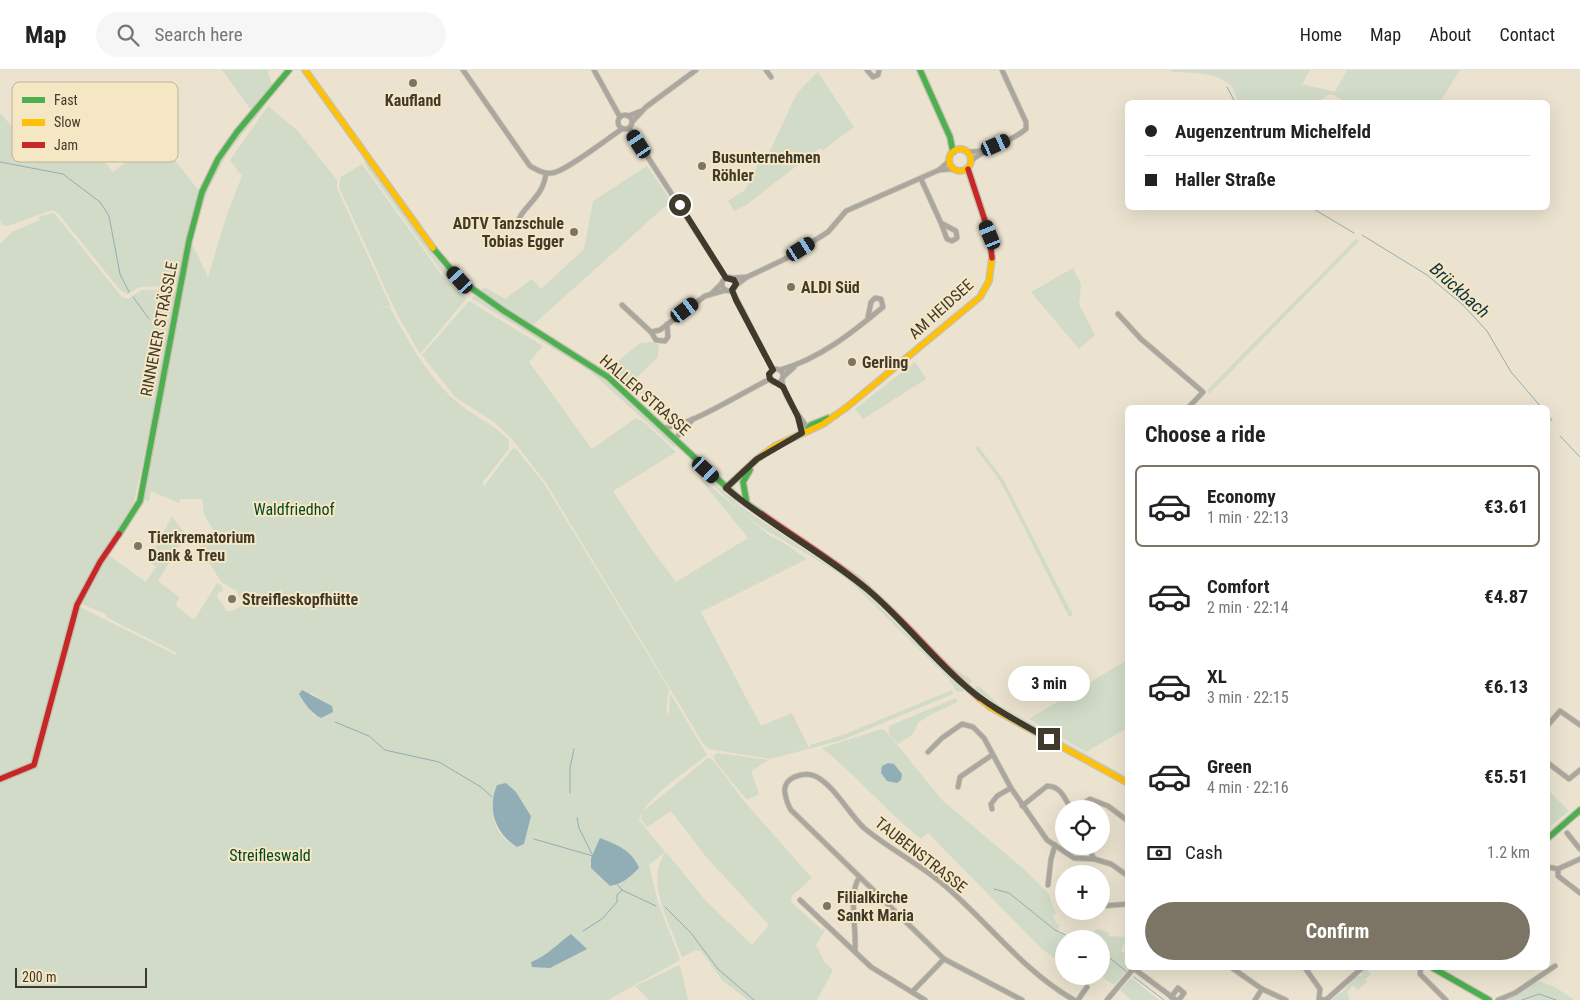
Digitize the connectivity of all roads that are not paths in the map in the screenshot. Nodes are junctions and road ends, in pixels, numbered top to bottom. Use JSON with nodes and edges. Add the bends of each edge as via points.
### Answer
{"nodes":[{"id":1,"x":289,"y":70,"type":"edge"},
{"id":2,"x":305,"y":70,"type":"edge"},
{"id":3,"x":463,"y":70,"type":"edge"},
{"id":4,"x":594,"y":70,"type":"edge"},
{"id":5,"x":696,"y":70,"type":"edge"},
{"id":6,"x":766,"y":70,"type":"edge"},
{"id":7,"x":867,"y":70,"type":"edge"},
{"id":8,"x":879,"y":70,"type":"edge"},
{"id":9,"x":920,"y":70,"type":"edge"},
{"id":10,"x":1001,"y":70,"type":"edge"},
{"id":11,"x":771,"y":77,"type":"dead end"},
{"id":12,"x":641,"y":111,"type":"junction"},
{"id":13,"x":628,"y":116,"type":"junction"},
{"id":14,"x":620,"y":117,"type":"junction"},
{"id":15,"x":618,"y":122,"type":"junction"},
{"id":16,"x":632,"y":122,"type":"junction"},
{"id":17,"x":629,"y":128,"type":"junction"},
{"id":18,"x":622,"y":129,"type":"junction"},
{"id":19,"x":609,"y":136,"type":"junction"},
{"id":20,"x":950,"y":137,"type":"junction"},
{"id":21,"x":960,"y":149,"type":"junction"},
{"id":22,"x":983,"y":151,"type":"junction"},
{"id":23,"x":953,"y":152,"type":"junction"},
{"id":24,"x":968,"y":152,"type":"junction"},
{"id":25,"x":949,"y":161,"type":"junction"},
{"id":26,"x":972,"y":161,"type":"junction"},
{"id":27,"x":953,"y":169,"type":"junction"},
{"id":28,"x":968,"y":169,"type":"junction"},
{"id":29,"x":939,"y":170,"type":"junction"},
{"id":30,"x":961,"y":172,"type":"junction"},
{"id":31,"x":546,"y":173,"type":"junction"},
{"id":32,"x":921,"y":179,"type":"junction"},
{"id":33,"x":970,"y":184,"type":"junction"},
{"id":34,"x":941,"y":223,"type":"dead end"},
{"id":35,"x":516,"y":227,"type":"dead end"},
{"id":36,"x":747,"y":277,"type":"junction"},
{"id":37,"x":726,"y":278,"type":"junction"},
{"id":38,"x":732,"y":278,"type":"junction"},
{"id":39,"x":722,"y":283,"type":"junction"},
{"id":40,"x":734,"y":288,"type":"junction"},
{"id":41,"x":726,"y":290,"type":"junction"},
{"id":42,"x":712,"y":293,"type":"junction"},
{"id":43,"x":622,"y":305,"type":"dead end"},
{"id":44,"x":1118,"y":314,"type":"dead end"},
{"id":45,"x":868,"y":317,"type":"dead end"},
{"id":46,"x":667,"y":324,"type":"junction"},
{"id":47,"x":651,"y":332,"type":"junction"},
{"id":48,"x":794,"y":367,"type":"junction"},
{"id":49,"x":773,"y":370,"type":"junction"},
{"id":50,"x":780,"y":370,"type":"junction"},
{"id":51,"x":770,"y":379,"type":"junction"},
{"id":52,"x":780,"y":380,"type":"junction"},
{"id":53,"x":1191,"y":405,"type":"edge"},
{"id":54,"x":694,"y":418,"type":"junction"},
{"id":55,"x":663,"y":428,"type":"junction"},
{"id":56,"x":805,"y":431,"type":"junction"},
{"id":57,"x":675,"y":439,"type":"junction"},
{"id":58,"x":775,"y":446,"type":"junction"},
{"id":59,"x":726,"y":488,"type":"junction"},
{"id":60,"x":747,"y":504,"type":"junction"},
{"id":61,"x":1550,"y":723,"type":"edge"},
{"id":62,"x":1580,"y":725,"type":"edge"},
{"id":63,"x":928,"y":752,"type":"dead end"},
{"id":64,"x":992,"y":755,"type":"junction"},
{"id":65,"x":1550,"y":765,"type":"edge"},
{"id":66,"x":1580,"y":770,"type":"edge"},
{"id":67,"x":0,"y":779,"type":"edge"},
{"id":68,"x":1125,"y":781,"type":"edge"},
{"id":69,"x":958,"y":787,"type":"dead end"},
{"id":70,"x":1011,"y":788,"type":"junction"},
{"id":71,"x":1066,"y":800,"type":"edge"},
{"id":72,"x":1022,"y":806,"type":"junction"},
{"id":73,"x":1110,"y":808,"type":"edge"},
{"id":74,"x":992,"y":809,"type":"dead end"},
{"id":75,"x":1578,"y":812,"type":"edge"},
{"id":76,"x":1125,"y":819,"type":"edge"},
{"id":77,"x":1567,"y":833,"type":"dead end"},
{"id":78,"x":1550,"y":836,"type":"edge"},
{"id":79,"x":1055,"y":845,"type":"joint"},
{"id":80,"x":1580,"y":848,"type":"edge"},
{"id":81,"x":1070,"y":855,"type":"edge"},
{"id":82,"x":1092,"y":855,"type":"edge"},
{"id":83,"x":1094,"y":858,"type":"junction"},
{"id":84,"x":1580,"y":859,"type":"edge"},
{"id":85,"x":1550,"y":867,"type":"edge"},
{"id":86,"x":1558,"y":869,"type":"junction"},
{"id":87,"x":1125,"y":874,"type":"edge"},
{"id":88,"x":859,"y":878,"type":"junction"},
{"id":89,"x":1048,"y":885,"type":"dead end"},
{"id":90,"x":1580,"y":893,"type":"edge"},
{"id":91,"x":800,"y":900,"type":"dead end"},
{"id":92,"x":1125,"y":904,"type":"edge"},
{"id":93,"x":1110,"y":905,"type":"edge"},
{"id":94,"x":855,"y":951,"type":"junction"},
{"id":95,"x":944,"y":959,"type":"junction"},
{"id":96,"x":1554,"y":966,"type":"dead end"},
{"id":97,"x":1550,"y":969,"type":"edge"},
{"id":98,"x":1132,"y":970,"type":"edge"},
{"id":99,"x":1137,"y":970,"type":"edge"},
{"id":100,"x":1235,"y":970,"type":"edge"},
{"id":101,"x":1306,"y":970,"type":"edge"},
{"id":102,"x":1360,"y":970,"type":"edge"},
{"id":103,"x":1421,"y":970,"type":"edge"},
{"id":104,"x":1436,"y":970,"type":"edge"},
{"id":105,"x":1548,"y":970,"type":"edge"},
{"id":106,"x":1087,"y":987,"type":"dead end"},
{"id":107,"x":1262,"y":989,"type":"junction"},
{"id":108,"x":913,"y":991,"type":"junction"},
{"id":109,"x":1175,"y":999,"type":"edge"},
{"id":110,"x":925,"y":1000,"type":"edge"},
{"id":111,"x":1022,"y":1000,"type":"edge"},
{"id":112,"x":1076,"y":1000,"type":"edge"},
{"id":113,"x":1107,"y":1000,"type":"edge"},
{"id":114,"x":1255,"y":1000,"type":"edge"},
{"id":115,"x":1286,"y":1000,"type":"edge"},
{"id":116,"x":1319,"y":1000,"type":"edge"},
{"id":117,"x":1446,"y":1000,"type":"edge"},
{"id":118,"x":1489,"y":1000,"type":"edge"},
{"id":119,"x":1498,"y":1000,"type":"edge"}],
"edges":[{"from":1,"to":67,"type":"main road","name":"RINNENER STRÄSSLE","via":[[237,132],[218,159],[202,192],[189,241],[140,501],[76,605],[34,765]]},
{"from":2,"to":55,"type":"main road","name":"HALLER STRASSE","via":[[432,247],[460,280],[590,364]]},
{"from":3,"to":31,"type":"street","via":[[530,166]]},
{"from":4,"to":14,"type":"street"},
{"from":5,"to":12,"type":"street"},
{"from":6,"to":11,"type":"street"},
{"from":7,"to":8,"type":"street","via":[[873,76]]},
{"from":9,"to":20,"type":"main road"},
{"from":10,"to":22,"type":"street","via":[[1026,122],[1026,129]]},
{"from":12,"to":13,"type":"street"},
{"from":12,"to":16,"type":"street"},
{"from":13,"to":14,"type":"street"},
{"from":13,"to":16,"type":"street"},
{"from":14,"to":15,"type":"street"},
{"from":15,"to":18,"type":"street"},
{"from":15,"to":19,"type":"street"},
{"from":16,"to":17,"type":"street"},
{"from":17,"to":18,"type":"street"},
{"from":17,"to":37,"type":"street"},
{"from":18,"to":19,"type":"street"},
{"from":19,"to":31,"type":"street","via":[[565,169]]},
{"from":20,"to":21,"type":"main road"},
{"from":20,"to":23,"type":"main road"},
{"from":21,"to":23,"type":"main road"},
{"from":21,"to":24,"type":"main road"},
{"from":22,"to":24,"type":"street"},
{"from":22,"to":26,"type":"street"},
{"from":23,"to":25,"type":"main road"},
{"from":24,"to":26,"type":"main road"},
{"from":25,"to":27,"type":"main road"},
{"from":25,"to":29,"type":"street"},
{"from":26,"to":28,"type":"main road"},
{"from":27,"to":29,"type":"street"},
{"from":27,"to":30,"type":"main road"},
{"from":28,"to":30,"type":"main road"},
{"from":28,"to":33,"type":"main road","name":"AM HEIDSEE"},
{"from":29,"to":32,"type":"street"},
{"from":30,"to":33,"type":"main road","name":"AM HEIDSEE"},
{"from":31,"to":35,"type":"street","via":[[542,191],[519,218]]},
{"from":32,"to":34,"type":"street"},
{"from":32,"to":36,"type":"street","via":[[846,211],[828,232],[785,259]]},
{"from":33,"to":56,"type":"main road","name":"AM HEIDSEE","via":[[990,235],[993,252],[992,272],[984,291],[846,407]]},
{"from":36,"to":38,"type":"street"},
{"from":36,"to":40,"type":"street"},
{"from":37,"to":38,"type":"street"},
{"from":37,"to":39,"type":"street"},
{"from":38,"to":40,"type":"street"},
{"from":39,"to":41,"type":"street"},
{"from":39,"to":42,"type":"street"},
{"from":40,"to":41,"type":"street"},
{"from":40,"to":49,"type":"street"},
{"from":41,"to":42,"type":"street"},
{"from":42,"to":46,"type":"street"},
{"from":43,"to":47,"type":"street"},
{"from":44,"to":53,"type":"street","via":[[1141,339],[1203,392]]},
{"from":45,"to":48,"type":"street","via":[[820,354]]},
{"from":46,"to":47,"type":"street"},
{"from":46,"to":47,"type":"street","via":[[668,337],[664,341],[656,340]]},
{"from":48,"to":50,"type":"street"},
{"from":48,"to":52,"type":"street"},
{"from":49,"to":50,"type":"street"},
{"from":49,"to":51,"type":"street","via":[[769,374]]},
{"from":50,"to":52,"type":"street"},
{"from":51,"to":52,"type":"street"},
{"from":51,"to":54,"type":"street"},
{"from":52,"to":56,"type":"street"},
{"from":54,"to":55,"type":"street"},
{"from":54,"to":57,"type":"street"},
{"from":55,"to":57,"type":"main road","name":"HALLER STRASSE"},
{"from":56,"to":58,"type":"main road","name":"AM HEIDSEE"},
{"from":57,"to":59,"type":"main road","name":"HALLER STRASSE"},
{"from":58,"to":59,"type":"main road"},
{"from":58,"to":60,"type":"main road","via":[[743,479],[741,488]]},
{"from":59,"to":60,"type":"main road","name":"HALLER STRASSE"},
{"from":60,"to":68,"type":"main road","name":"HALLER STRASSE","via":[[874,595],[961,683],[990,707]]},
{"from":61,"to":62,"type":"street","via":[[1560,711]]},
{"from":63,"to":64,"type":"street","via":[[962,724],[973,727],[984,738]]},
{"from":64,"to":69,"type":"street","via":[[960,778]]},
{"from":64,"to":70,"type":"street"},
{"from":65,"to":66,"type":"street","via":[[1569,779]]},
{"from":70,"to":72,"type":"street"},
{"from":70,"to":74,"type":"street","via":[[997,796],[991,804]]},
{"from":71,"to":72,"type":"street","via":[[1060,791],[1047,786]]},
{"from":72,"to":79,"type":"street","via":[[1046,840]]},
{"from":73,"to":76,"type":"street"},
{"from":75,"to":78,"type":"main road"},
{"from":77,"to":80,"type":"street"},
{"from":79,"to":89,"type":"street"},
{"from":81,"to":83,"type":"street"},
{"from":82,"to":83,"type":"street"},
{"from":83,"to":87,"type":"street"},
{"from":84,"to":86,"type":"street"},
{"from":85,"to":86,"type":"street"},
{"from":86,"to":90,"type":"street","via":[[1558,876]]},
{"from":88,"to":94,"type":"street","via":[[853,892]]},
{"from":88,"to":95,"type":"street"},
{"from":88,"to":112,"type":"street","name":"TAUBENSTRASSE","via":[[788,806],[785,785],[790,779],[807,774],[816,776],[863,827],[944,884],[1030,968]]},
{"from":91,"to":94,"type":"street"},
{"from":92,"to":93,"type":"street"},
{"from":94,"to":108,"type":"street","via":[[871,967]]},
{"from":95,"to":108,"type":"street"},
{"from":95,"to":111,"type":"street"},
{"from":96,"to":97,"type":"street"},
{"from":98,"to":113,"type":"street"},
{"from":99,"to":109,"type":"street"},
{"from":100,"to":107,"type":"street"},
{"from":101,"to":116,"type":"street","via":[[1320,989]]},
{"from":102,"to":116,"type":"street","via":[[1326,1000]]},
{"from":103,"to":117,"type":"street","via":[[1420,974]]},
{"from":104,"to":118,"type":"main road"},
{"from":105,"to":119,"type":"street","via":[[1515,993]]},
{"from":106,"to":112,"type":"street"},
{"from":107,"to":114,"type":"street"},
{"from":107,"to":115,"type":"street"},
{"from":108,"to":110,"type":"street"}]}
